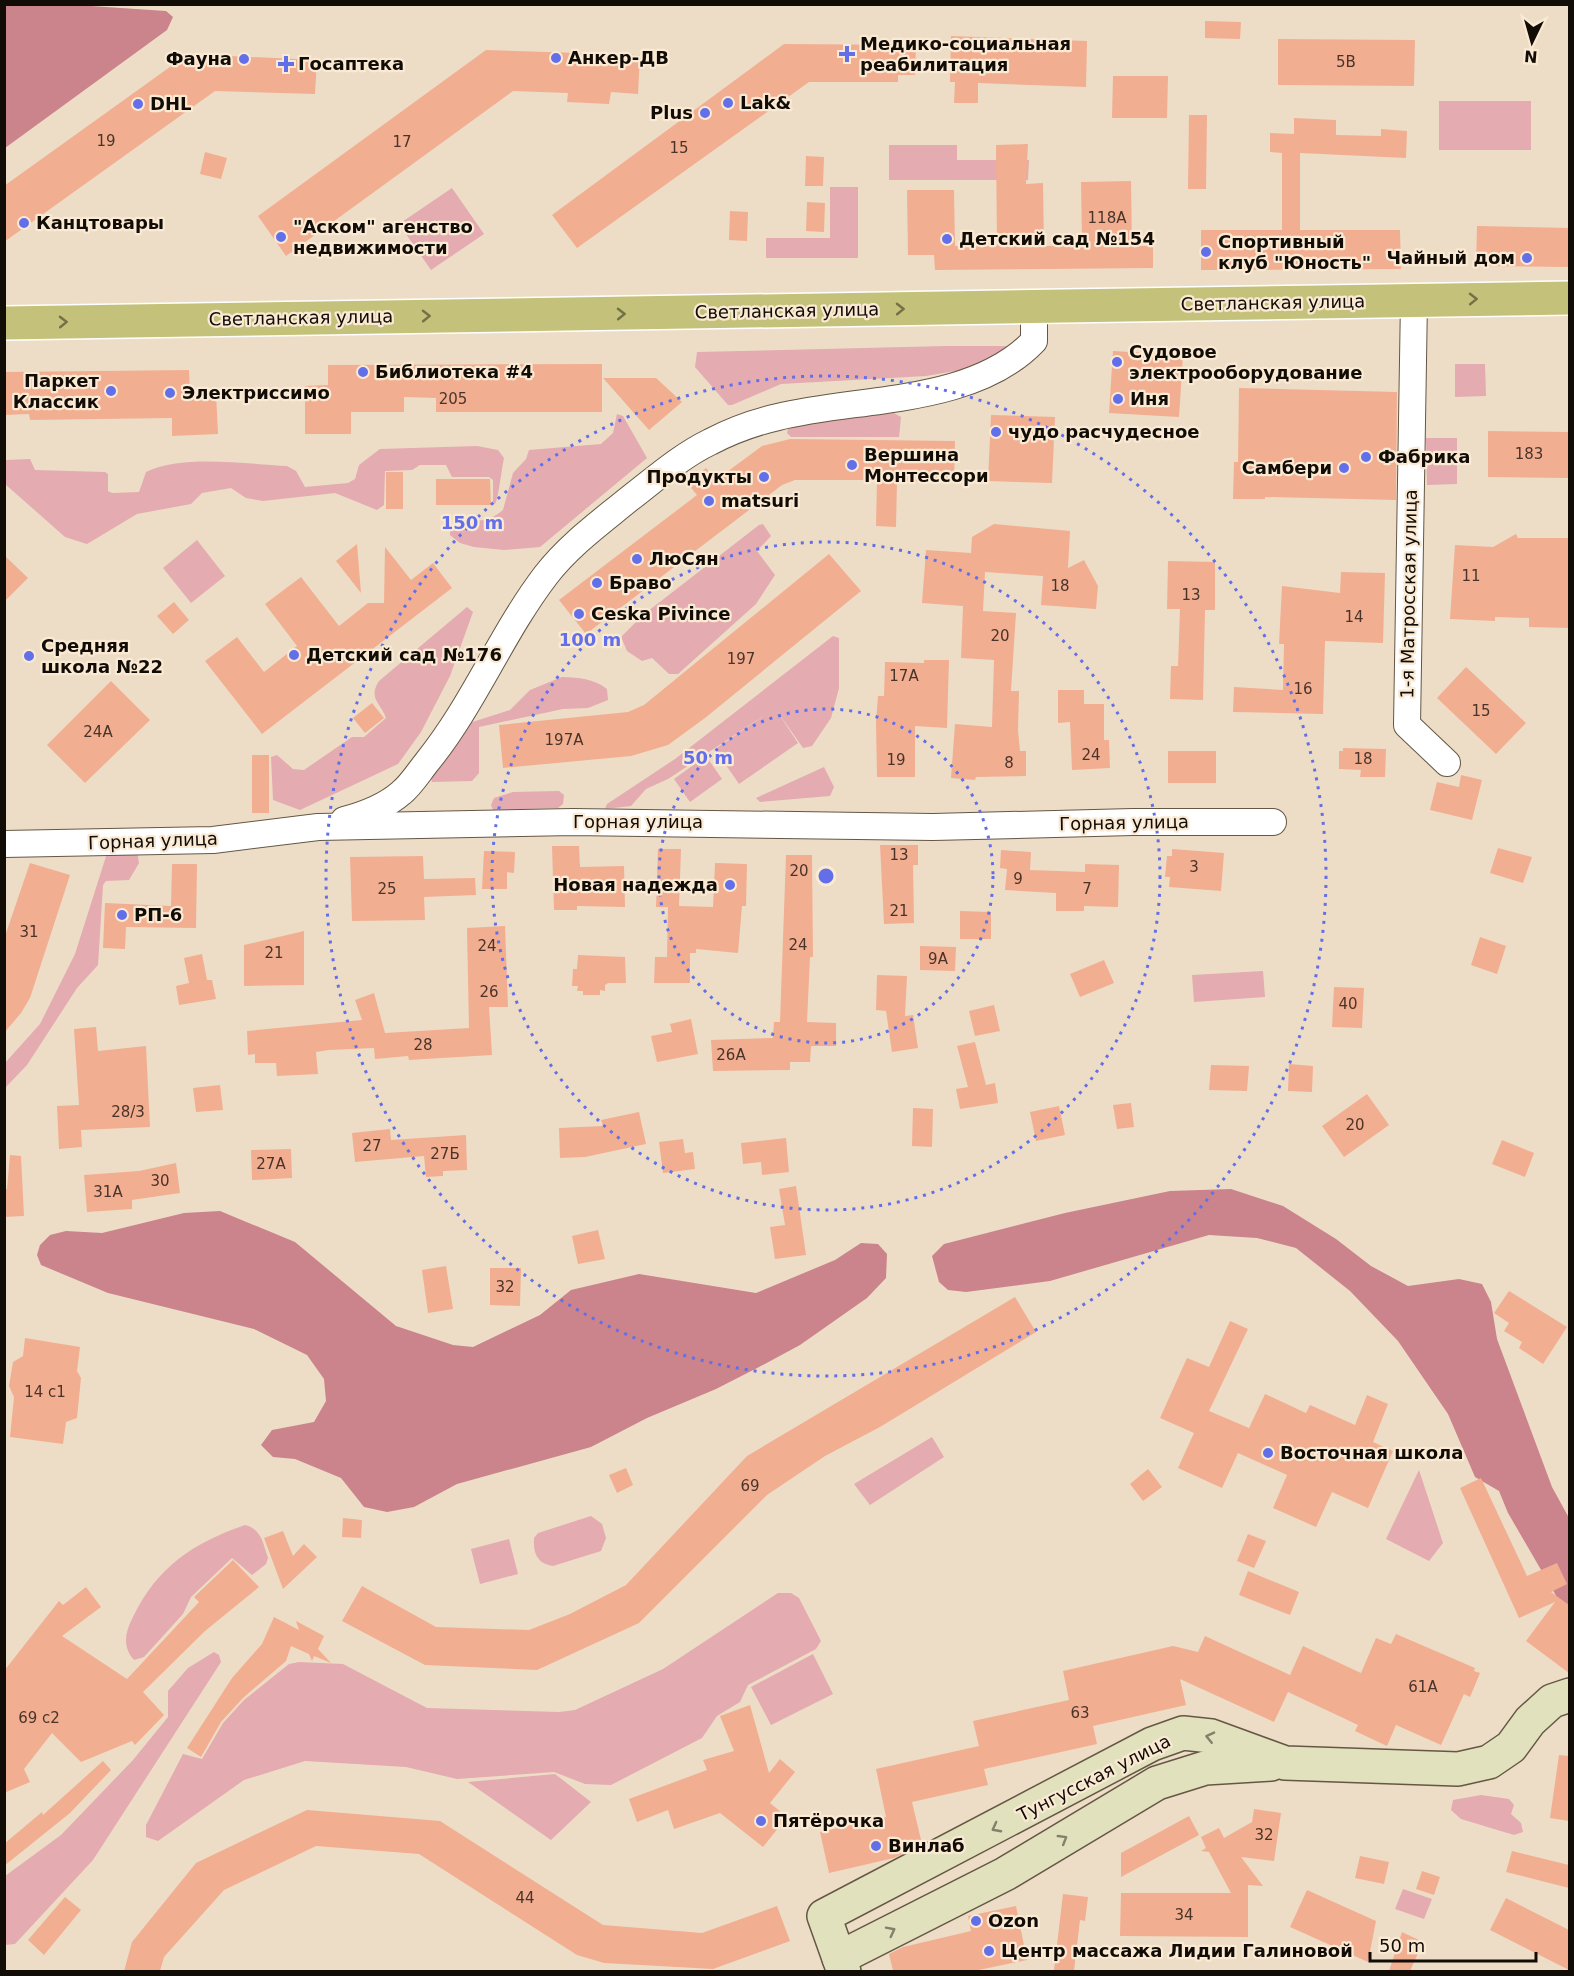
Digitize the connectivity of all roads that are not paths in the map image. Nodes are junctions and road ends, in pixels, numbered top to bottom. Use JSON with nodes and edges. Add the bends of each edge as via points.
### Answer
{"nodes":[{"id":1,"x":1569,"y":298,"type":"edge"},
{"id":2,"x":1414,"y":300,"type":"junction"},
{"id":3,"x":1034,"y":306,"type":"junction"},
{"id":4,"x":4,"y":323,"type":"edge"},
{"id":5,"x":1447,"y":763,"type":"dead end"},
{"id":6,"x":1273,"y":822,"type":"dead end"},
{"id":7,"x":318,"y":827,"type":"junction"},
{"id":8,"x":4,"y":844,"type":"edge"},
{"id":9,"x":1569,"y":1695,"type":"edge"},
{"id":10,"x":1285,"y":1763,"type":"junction"},
{"id":11,"x":842,"y":1965,"type":"edge"}],
"edges":[{"from":2,"to":1,"type":"main road","name":"Светланская улица","one_way":true},
{"from":2,"to":3,"type":"main road","name":"Светланская улица"},
{"from":2,"to":5,"type":"street","name":"1-я Матросская улица","via":[[1407,725]]},
{"from":4,"to":3,"type":"main road","name":"Светланская улица","one_way":true},
{"from":3,"to":7,"type":"street","via":[[1034,341],[1003,366],[967,382],[929,391],[778,417],[709,442],[658,476],[585,535],[547,573],[470,703],[402,793],[363,815]]},
{"from":6,"to":7,"type":"street","name":"Горная улица","via":[[933,827],[573,822]]},
{"from":7,"to":8,"type":"street","name":"Горная улица","via":[[213,840]]},
{"from":9,"to":10,"type":"main road","name":"Тунгусская улица","via":[[1552,1701],[1530,1721],[1511,1747],[1489,1762],[1458,1769]]},
{"from":11,"to":10,"type":"main road","one_way":true,"via":[[1157,1783],[1205,1768]]},
{"from":10,"to":11,"type":"main road","name":"Тунгусская улица","one_way":true,"via":[[1211,1736],[1183,1733],[1135,1752],[824,1916]]}]}
